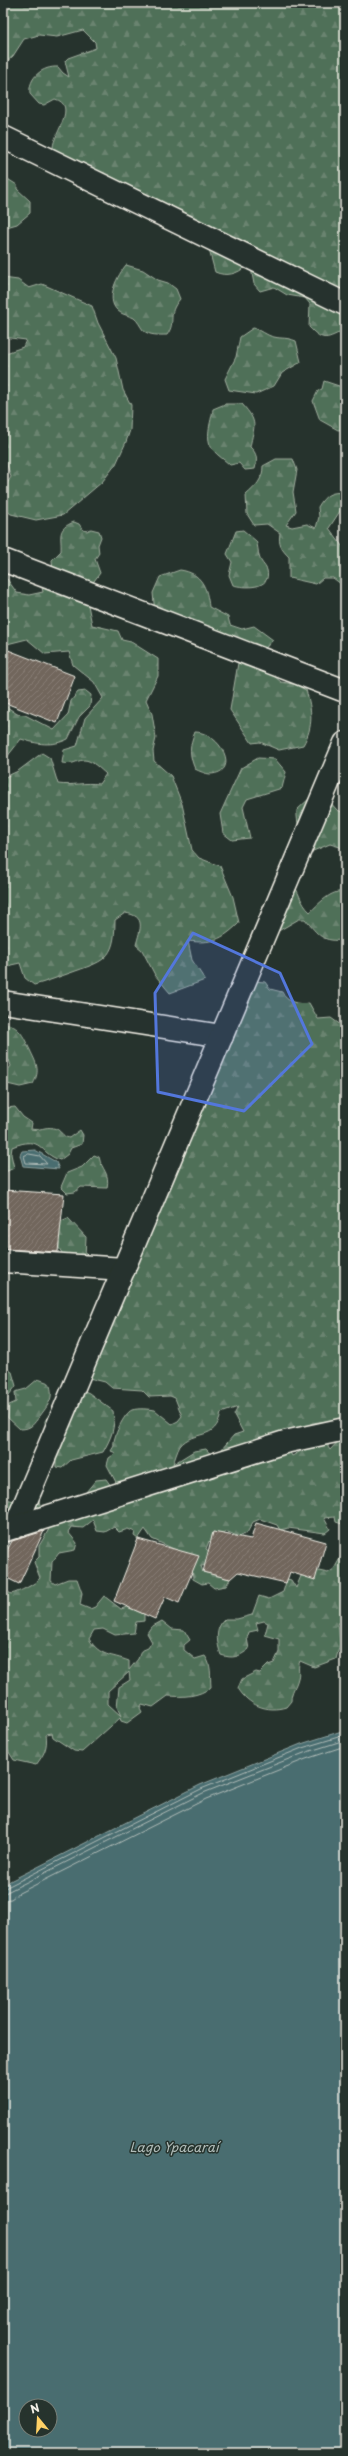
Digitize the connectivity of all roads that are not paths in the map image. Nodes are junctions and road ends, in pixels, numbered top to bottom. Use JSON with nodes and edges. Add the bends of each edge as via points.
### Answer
{"nodes":[{"id":1,"x":3,"y":137,"type":"edge"},
{"id":2,"x":345,"y":304,"type":"edge"},
{"id":3,"x":3,"y":560,"type":"edge"},
{"id":4,"x":345,"y":691,"type":"edge"},
{"id":5,"x":345,"y":744,"type":"edge"},
{"id":6,"x":3,"y":1002,"type":"edge"},
{"id":7,"x":222,"y":1036,"type":"junction"},
{"id":8,"x":3,"y":1261,"type":"edge"},
{"id":9,"x":124,"y":1269,"type":"junction"},
{"id":10,"x":345,"y":1428,"type":"edge"},
{"id":11,"x":9,"y":1529,"type":"edge"}],
"edges":[{"from":1,"to":2,"type":"street"},
{"from":3,"to":4,"type":"street"},
{"from":5,"to":7,"type":"street"},
{"from":6,"to":7,"type":"street"},
{"from":7,"to":9,"type":"street"},
{"from":8,"to":9,"type":"street"},
{"from":9,"to":11,"type":"street"},
{"from":10,"to":11,"type":"street","via":[[285,1442]]}]}
